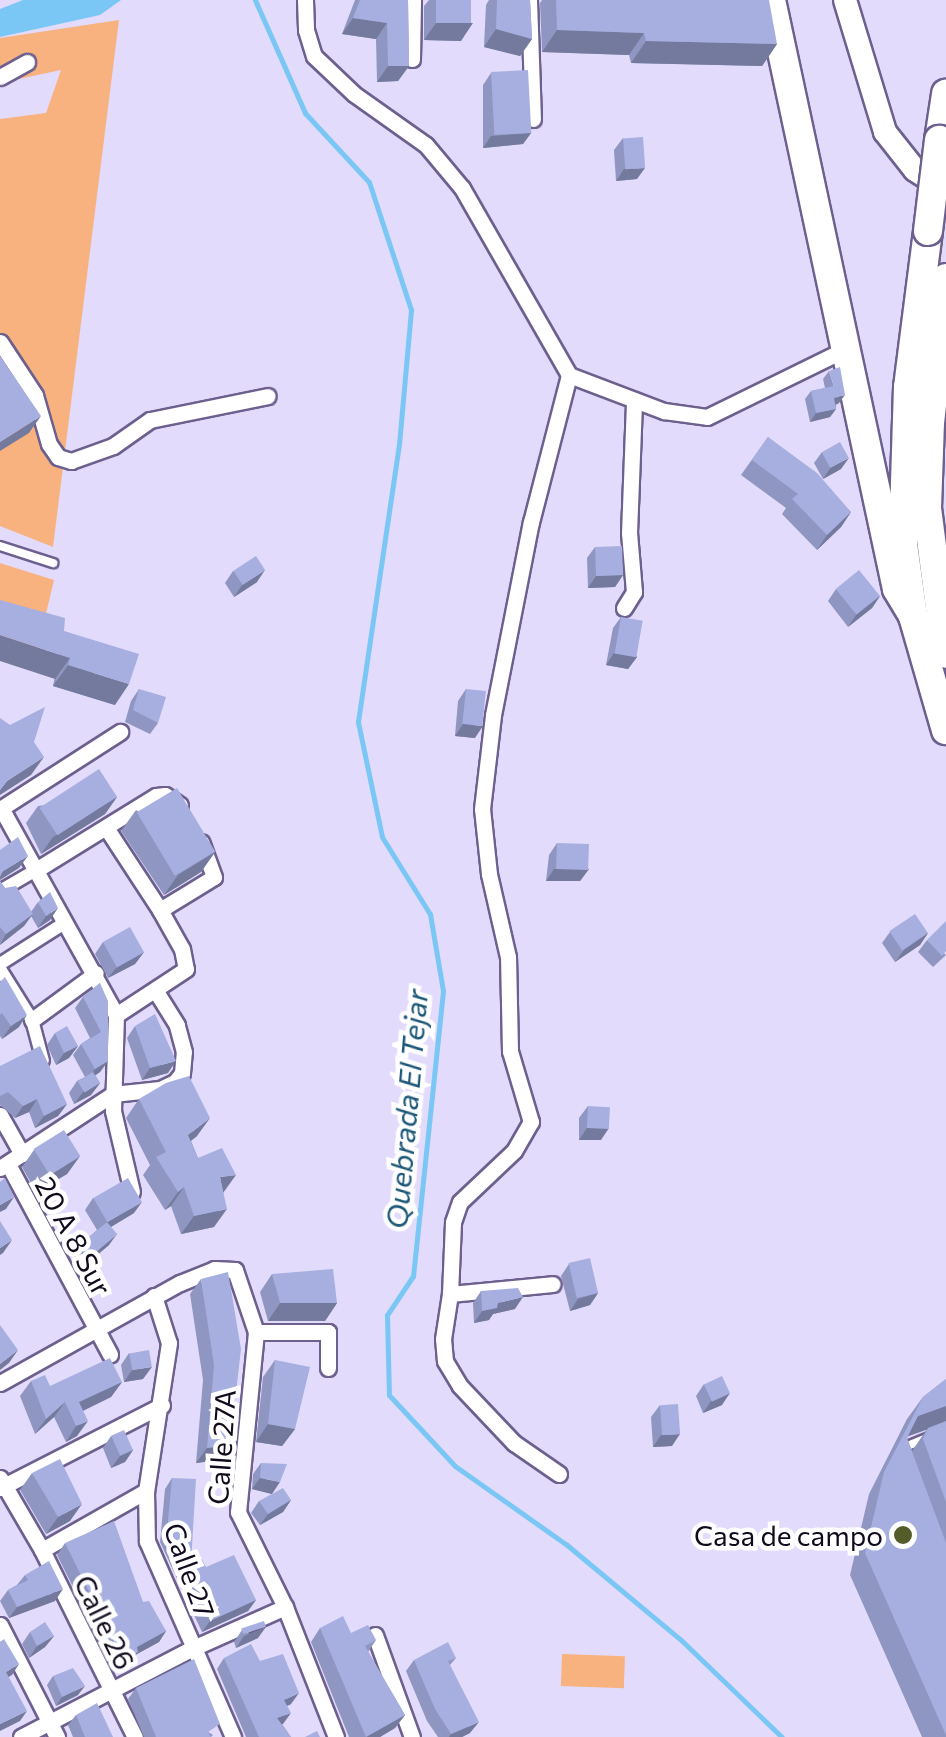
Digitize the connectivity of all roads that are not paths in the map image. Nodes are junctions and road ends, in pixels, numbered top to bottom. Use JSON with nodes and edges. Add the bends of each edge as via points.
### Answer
{"nodes":[{"id":1,"x":305,"y":0,"type":"edge"},
{"id":2,"x":412,"y":0,"type":"edge"},
{"id":3,"x":529,"y":0,"type":"edge"},
{"id":4,"x":771,"y":0,"type":"edge"},
{"id":5,"x":846,"y":0,"type":"edge"},
{"id":6,"x":412,"y":58,"type":"edge"},
{"id":7,"x":27,"y":62,"type":"dead end"},
{"id":8,"x":0,"y":76,"type":"edge"},
{"id":9,"x":946,"y":94,"type":"edge"},
{"id":10,"x":532,"y":119,"type":"edge"},
{"id":11,"x":946,"y":189,"type":"edge"},
{"id":12,"x":946,"y":278,"type":"edge"},
{"id":13,"x":0,"y":342,"type":"edge"},
{"id":14,"x":846,"y":349,"type":"junction"},
{"id":15,"x":569,"y":375,"type":"junction"},
{"id":16,"x":268,"y":396,"type":"dead end"},
{"id":17,"x":634,"y":400,"type":"junction"},
{"id":18,"x":0,"y":546,"type":"edge"},
{"id":19,"x":938,"y":555,"type":"edge"},
{"id":20,"x":53,"y":563,"type":"dead end"},
{"id":21,"x":624,"y":608,"type":"dead end"},
{"id":22,"x":912,"y":616,"type":"junction"},
{"id":23,"x":946,"y":654,"type":"edge"},
{"id":24,"x":946,"y":730,"type":"edge"},
{"id":25,"x":120,"y":732,"type":"dead end"},
{"id":26,"x":0,"y":808,"type":"edge"},
{"id":27,"x":107,"y":829,"type":"junction"},
{"id":28,"x":36,"y":870,"type":"junction"},
{"id":29,"x":0,"y":890,"type":"edge"},
{"id":30,"x":160,"y":910,"type":"junction"},
{"id":31,"x":66,"y":922,"type":"junction"},
{"id":32,"x":0,"y":966,"type":"edge"},
{"id":33,"x":96,"y":973,"type":"junction"},
{"id":34,"x":156,"y":992,"type":"junction"},
{"id":35,"x":116,"y":1015,"type":"junction"},
{"id":36,"x":32,"y":1020,"type":"junction"},
{"id":37,"x":50,"y":1076,"type":"edge"},
{"id":38,"x":113,"y":1094,"type":"junction"},
{"id":39,"x":0,"y":1116,"type":"edge"},
{"id":40,"x":22,"y":1154,"type":"junction"},
{"id":41,"x":4,"y":1166,"type":"edge"},
{"id":42,"x":132,"y":1192,"type":"edge"},
{"id":43,"x":553,"y":1284,"type":"dead end"},
{"id":44,"x":450,"y":1294,"type":"junction"},
{"id":45,"x":154,"y":1296,"type":"junction"},
{"id":46,"x":97,"y":1332,"type":"junction"},
{"id":47,"x":256,"y":1332,"type":"junction"},
{"id":48,"x":110,"y":1354,"type":"edge"},
{"id":49,"x":328,"y":1368,"type":"dead end"},
{"id":50,"x":0,"y":1383,"type":"edge"},
{"id":51,"x":162,"y":1406,"type":"junction"},
{"id":52,"x":946,"y":1430,"type":"edge"},
{"id":53,"x":900,"y":1461,"type":"edge"},
{"id":54,"x":559,"y":1474,"type":"dead end"},
{"id":55,"x":2,"y":1484,"type":"edge"},
{"id":56,"x":146,"y":1491,"type":"junction"},
{"id":57,"x":42,"y":1550,"type":"junction"},
{"id":58,"x":285,"y":1606,"type":"junction"},
{"id":59,"x":0,"y":1625,"type":"edge"},
{"id":60,"x":375,"y":1634,"type":"edge"},
{"id":61,"x":193,"y":1648,"type":"junction"},
{"id":62,"x":112,"y":1691,"type":"junction"},
{"id":63,"x":54,"y":1730,"type":"edge"},
{"id":64,"x":21,"y":1737,"type":"edge"},
{"id":65,"x":135,"y":1737,"type":"edge"},
{"id":66,"x":233,"y":1737,"type":"edge"},
{"id":67,"x":336,"y":1737,"type":"edge"},
{"id":68,"x":412,"y":1737,"type":"edge"}],
"edges":[{"from":1,"to":15,"type":"street","via":[[314,56],[426,145],[462,188]]},
{"from":2,"to":6,"type":"street"},
{"from":3,"to":10,"type":"street"},
{"from":4,"to":14,"type":"highway"},
{"from":5,"to":11,"type":"main road","via":[[885,132],[915,170]]},
{"from":7,"to":8,"type":"street"},
{"from":9,"to":22,"type":"highway","bridge":true,"via":[[902,464]]},
{"from":12,"to":19,"type":"highway","via":[[930,422]]},
{"from":13,"to":16,"type":"street","via":[[35,396],[50,444],[58,457],[71,460],[112,446],[150,420]]},
{"from":14,"to":17,"type":"street","via":[[707,418]]},
{"from":14,"to":22,"type":"highway","via":[[897,588]]},
{"from":15,"to":17,"type":"street"},
{"from":15,"to":44,"type":"street","via":[[530,522],[482,809],[508,957],[510,1051],[531,1122],[514,1151],[460,1202],[452,1222]]},
{"from":17,"to":21,"type":"street","via":[[634,592]]},
{"from":18,"to":20,"type":"lane"},
{"from":19,"to":23,"type":"highway"},
{"from":22,"to":24,"type":"highway"},
{"from":25,"to":26,"type":"street"},
{"from":26,"to":28,"type":"street"},
{"from":27,"to":28,"type":"street"},
{"from":27,"to":30,"type":"street"},
{"from":27,"to":30,"type":"street","via":[[156,796],[181,807],[214,877]]},
{"from":28,"to":29,"type":"street"},
{"from":28,"to":31,"type":"street"},
{"from":30,"to":34,"type":"street","via":[[186,969]]},
{"from":31,"to":32,"type":"street"},
{"from":31,"to":33,"type":"street"},
{"from":32,"to":36,"type":"street"},
{"from":33,"to":35,"type":"street"},
{"from":33,"to":36,"type":"street"},
{"from":34,"to":35,"type":"street"},
{"from":34,"to":38,"type":"street","via":[[177,1024],[182,1072],[160,1089]]},
{"from":35,"to":38,"type":"street"},
{"from":36,"to":37,"type":"street"},
{"from":38,"to":40,"type":"street","via":[[68,1114]]},
{"from":38,"to":42,"type":"street"},
{"from":39,"to":40,"type":"street"},
{"from":40,"to":41,"type":"street"},
{"from":41,"to":46,"type":"street","name":"20 A 8 Sur"},
{"from":43,"to":44,"type":"street"},
{"from":44,"to":54,"type":"street","via":[[445,1361],[460,1386],[514,1442]]},
{"from":45,"to":46,"type":"street"},
{"from":45,"to":47,"type":"street","name":"Calle 27A","via":[[230,1268],[239,1276]]},
{"from":45,"to":51,"type":"street","name":"Calle 27","via":[[169,1344]]},
{"from":46,"to":48,"type":"street","name":"20 A 8 Sur"},
{"from":46,"to":50,"type":"street"},
{"from":47,"to":49,"type":"street","via":[[328,1332]]},
{"from":47,"to":58,"type":"street","name":"Calle 27A","via":[[238,1512]]},
{"from":51,"to":55,"type":"street"},
{"from":51,"to":56,"type":"street","name":"Calle 27"},
{"from":52,"to":53,"type":"lane","via":[[907,1444]]},
{"from":55,"to":57,"type":"street","name":"Calle 26"},
{"from":56,"to":57,"type":"street"},
{"from":56,"to":61,"type":"street","name":"Calle 27","via":[[147,1541]]},
{"from":57,"to":62,"type":"street","name":"Calle 26"},
{"from":58,"to":61,"type":"street"},
{"from":58,"to":67,"type":"street","name":"Calle 27A"},
{"from":59,"to":63,"type":"street"},
{"from":60,"to":68,"type":"street"},
{"from":61,"to":62,"type":"street"},
{"from":61,"to":66,"type":"street","name":"Calle 27"},
{"from":62,"to":63,"type":"street"},
{"from":62,"to":65,"type":"street","name":"Calle 26"},
{"from":63,"to":64,"type":"street"}]}
